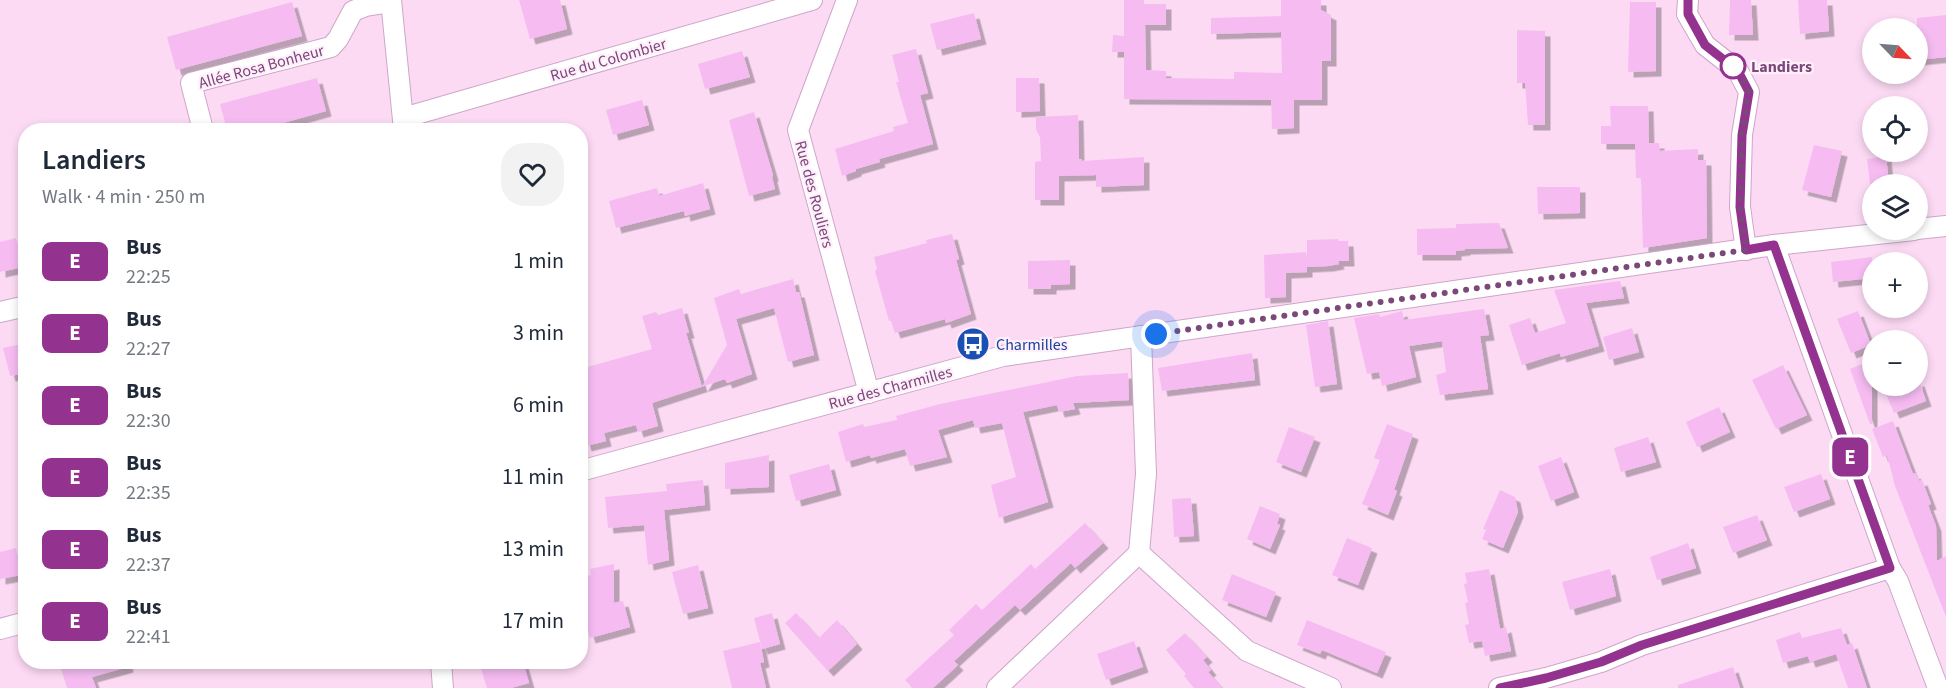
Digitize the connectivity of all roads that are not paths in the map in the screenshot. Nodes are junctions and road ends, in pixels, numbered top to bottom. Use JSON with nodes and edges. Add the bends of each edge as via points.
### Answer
{"nodes":[{"id":1,"x":812,"y":0,"type":"edge"},
{"id":2,"x":847,"y":0,"type":"edge"},
{"id":3,"x":1688,"y":0,"type":"edge"},
{"id":4,"x":391,"y":1,"type":"edge"},
{"id":5,"x":200,"y":123,"type":"edge"},
{"id":6,"x":404,"y":123,"type":"edge"},
{"id":7,"x":407,"y":123,"type":"edge"},
{"id":8,"x":1946,"y":226,"type":"edge"},
{"id":9,"x":1928,"y":228,"type":"edge"},
{"id":10,"x":1862,"y":235,"type":"edge"},
{"id":11,"x":1774,"y":245,"type":"junction"},
{"id":12,"x":1746,"y":250,"type":"junction"},
{"id":13,"x":18,"y":308,"type":"edge"},
{"id":14,"x":0,"y":312,"type":"edge"},
{"id":15,"x":1141,"y":336,"type":"junction"},
{"id":16,"x":869,"y":393,"type":"junction"},
{"id":17,"x":588,"y":469,"type":"edge"},
{"id":18,"x":1139,"y":553,"type":"junction"},
{"id":19,"x":1890,"y":568,"type":"junction"},
{"id":20,"x":18,"y":624,"type":"edge"},
{"id":21,"x":0,"y":629,"type":"edge"},
{"id":22,"x":442,"y":669,"type":"edge"},
{"id":23,"x":443,"y":688,"type":"edge"},
{"id":24,"x":997,"y":688,"type":"edge"},
{"id":25,"x":1331,"y":688,"type":"edge"},
{"id":26,"x":1499,"y":688,"type":"edge"},
{"id":27,"x":1938,"y":688,"type":"edge"}],
"edges":[{"from":1,"to":7,"type":"street","name":"Rue du Colombier"},
{"from":2,"to":16,"type":"street","name":"Rue des Rouliers","via":[[798,130]]},
{"from":3,"to":12,"type":"street","via":[[1688,14],[1705,45],[1738,71],[1749,92],[1742,135],[1740,207]]},
{"from":4,"to":5,"type":"street","name":"Allée Rosa Bonheur","via":[[353,10],[331,46],[191,83]]},
{"from":4,"to":6,"type":"street"},
{"from":8,"to":9,"type":"street","name":"Rue des Charmilles"},
{"from":10,"to":11,"type":"street","name":"Rue des Charmilles"},
{"from":11,"to":12,"type":"street","name":"Rue des Charmilles"},
{"from":11,"to":19,"type":"street"},
{"from":12,"to":15,"type":"street","name":"Rue des Charmilles"},
{"from":13,"to":14,"type":"street"},
{"from":15,"to":16,"type":"street","name":"Rue des Charmilles","via":[[1003,356]]},
{"from":15,"to":18,"type":"street","via":[[1146,474]]},
{"from":16,"to":17,"type":"street","name":"Rue des Charmilles"},
{"from":18,"to":24,"type":"street"},
{"from":18,"to":25,"type":"street","via":[[1247,651]]},
{"from":19,"to":26,"type":"street","via":[[1642,645],[1601,662]]},
{"from":19,"to":27,"type":"street"},
{"from":20,"to":21,"type":"street"},
{"from":22,"to":23,"type":"street"}]}
